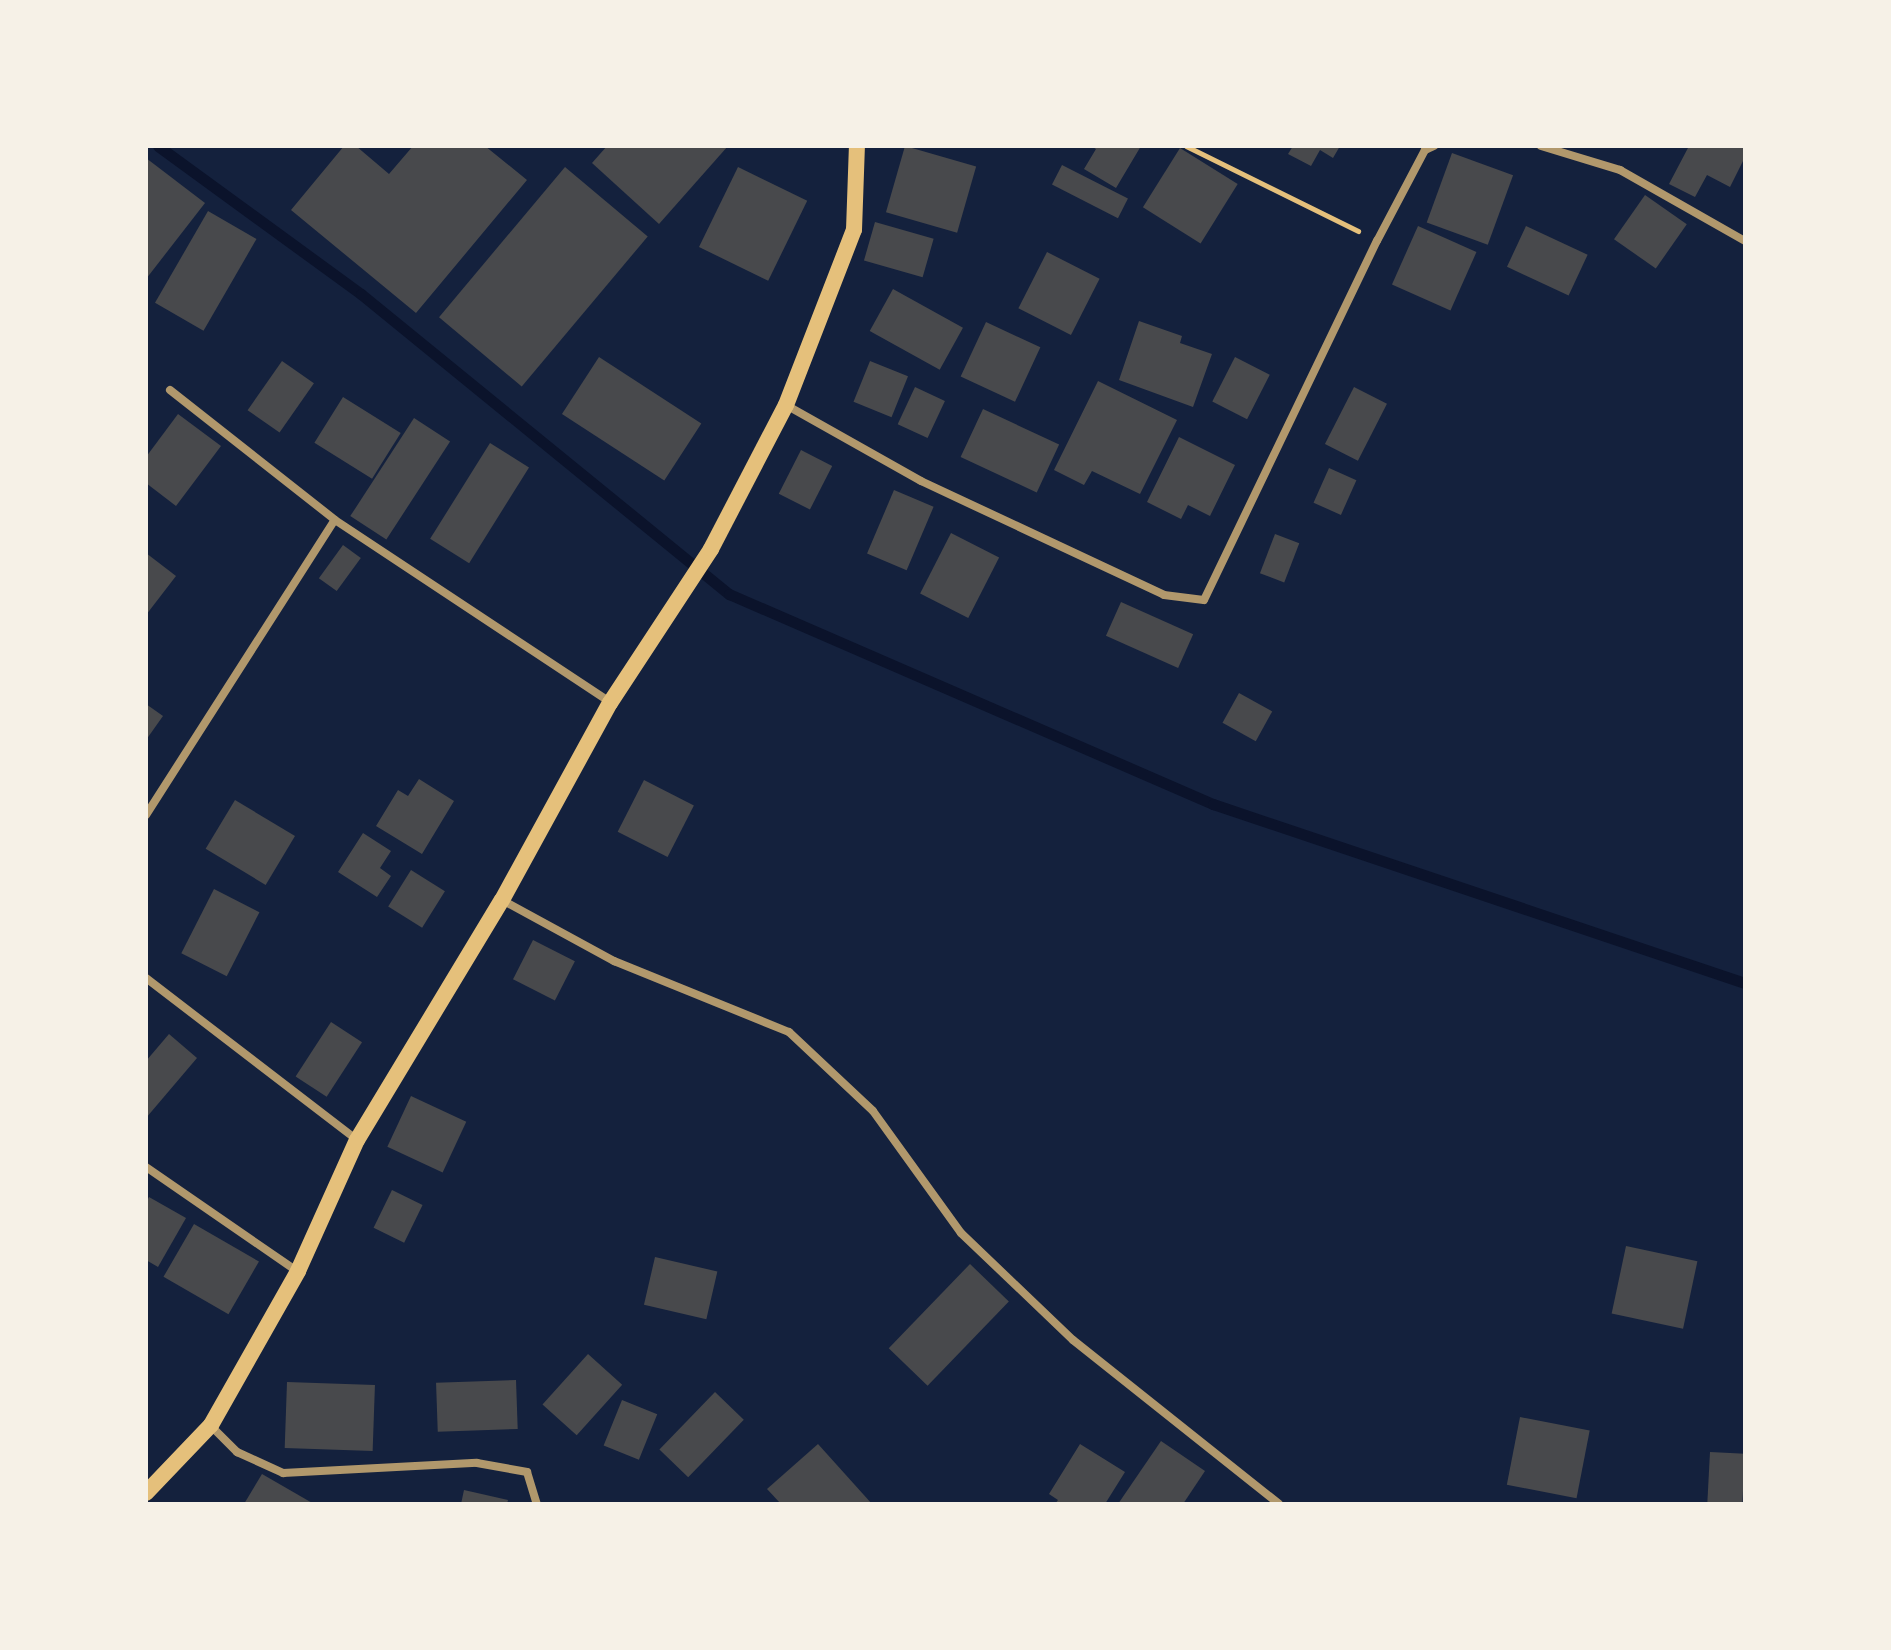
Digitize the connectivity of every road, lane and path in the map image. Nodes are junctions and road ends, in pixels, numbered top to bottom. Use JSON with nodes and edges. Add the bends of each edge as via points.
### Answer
{"nodes":[{"id":1,"x":857,"y":146,"type":"edge"},
{"id":2,"x":1186,"y":146,"type":"edge"},
{"id":3,"x":1434,"y":146,"type":"edge"},
{"id":4,"x":1541,"y":146,"type":"edge"},
{"id":5,"x":1377,"y":241,"type":"junction"},
{"id":6,"x":1745,"y":241,"type":"edge"},
{"id":7,"x":170,"y":390,"type":"dead end"},
{"id":8,"x":786,"y":405,"type":"junction"},
{"id":9,"x":335,"y":520,"type":"junction"},
{"id":10,"x":610,"y":703,"type":"junction"},
{"id":11,"x":146,"y":815,"type":"edge"},
{"id":12,"x":502,"y":900,"type":"junction"},
{"id":13,"x":146,"y":978,"type":"edge"},
{"id":14,"x":357,"y":1140,"type":"junction"},
{"id":15,"x":146,"y":1167,"type":"edge"},
{"id":16,"x":298,"y":1271,"type":"junction"},
{"id":17,"x":211,"y":1425,"type":"junction"},
{"id":18,"x":146,"y":1493,"type":"edge"},
{"id":19,"x":537,"y":1504,"type":"edge"},
{"id":20,"x":1279,"y":1504,"type":"edge"}],
"edges":[{"from":1,"to":8,"type":"main road","via":[[854,230]]},
{"from":2,"to":5,"type":"path"},
{"from":3,"to":5,"type":"street","via":[[1425,150]]},
{"from":4,"to":6,"type":"street","via":[[1620,170]]},
{"from":5,"to":8,"type":"street","via":[[1204,600],[1164,595],[921,481]]},
{"from":7,"to":9,"type":"street"},
{"from":8,"to":10,"type":"main road","via":[[711,549]]},
{"from":9,"to":10,"type":"street"},
{"from":9,"to":11,"type":"street"},
{"from":10,"to":12,"type":"main road"},
{"from":12,"to":14,"type":"main road"},
{"from":12,"to":20,"type":"street","via":[[614,961],[789,1032],[873,1111],[961,1233],[1073,1340]]},
{"from":13,"to":14,"type":"street"},
{"from":14,"to":16,"type":"main road"},
{"from":15,"to":16,"type":"street"},
{"from":16,"to":17,"type":"main road"},
{"from":17,"to":18,"type":"main road"},
{"from":17,"to":19,"type":"street","via":[[237,1452],[283,1473],[477,1463],[527,1472]]}]}
